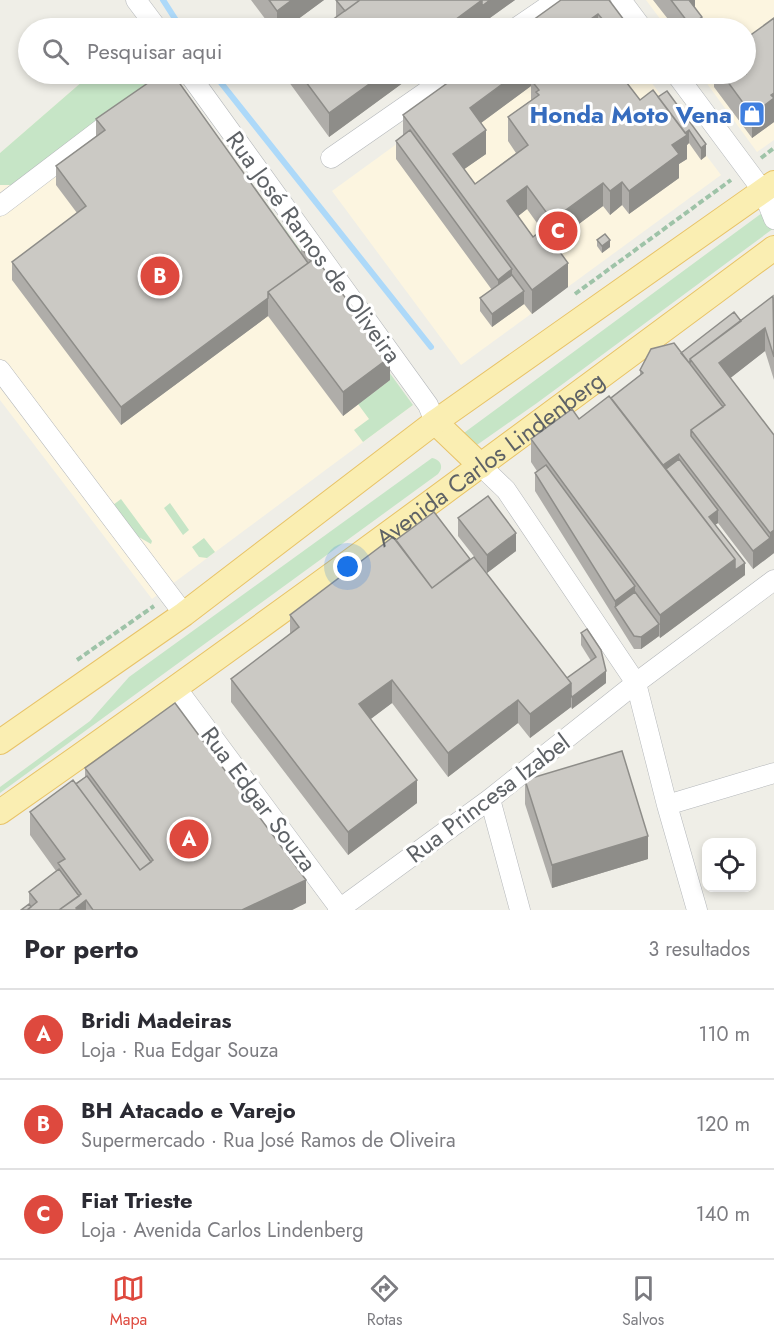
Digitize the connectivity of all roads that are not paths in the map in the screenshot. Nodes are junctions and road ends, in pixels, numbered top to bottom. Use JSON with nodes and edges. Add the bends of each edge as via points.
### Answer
{"nodes":[{"id":1,"x":136,"y":0,"type":"edge"},
{"id":2,"x":557,"y":0,"type":"edge"},
{"id":3,"x":621,"y":0,"type":"edge"},
{"id":4,"x":150,"y":18,"type":"edge"},
{"id":5,"x":531,"y":18,"type":"edge"},
{"id":6,"x":634,"y":18,"type":"edge"},
{"id":7,"x":196,"y":84,"type":"edge"},
{"id":8,"x":438,"y":84,"type":"edge"},
{"id":9,"x":684,"y":84,"type":"edge"},
{"id":10,"x":131,"y":106,"type":"edge"},
{"id":11,"x":331,"y":158,"type":"dead end"},
{"id":12,"x":768,"y":187,"type":"edge"},
{"id":13,"x":0,"y":206,"type":"edge"},
{"id":14,"x":774,"y":219,"type":"edge"},
{"id":15,"x":774,"y":248,"type":"edge"},
{"id":16,"x":0,"y":370,"type":"edge"},
{"id":17,"x":435,"y":422,"type":"junction"},
{"id":18,"x":481,"y":466,"type":"junction"},
{"id":19,"x":774,"y":580,"type":"edge"},
{"id":20,"x":184,"y":614,"type":"junction"},
{"id":21,"x":636,"y":683,"type":"junction"},
{"id":22,"x":177,"y":689,"type":"junction"},
{"id":23,"x":0,"y":742,"type":"edge"},
{"id":24,"x":774,"y":773,"type":"edge"},
{"id":25,"x":490,"y":799,"type":"junction"},
{"id":26,"x":667,"y":806,"type":"junction"},
{"id":27,"x":0,"y":812,"type":"edge"},
{"id":28,"x":340,"y":909,"type":"edge"},
{"id":29,"x":520,"y":910,"type":"edge"},
{"id":30,"x":697,"y":910,"type":"edge"}],
"edges":[{"from":1,"to":4,"type":"street"},
{"from":2,"to":5,"type":"street"},
{"from":3,"to":6,"type":"street"},
{"from":7,"to":17,"type":"street","name":"Rua José Ramos de Oliveira","via":[[428,405]]},
{"from":8,"to":11,"type":"street"},
{"from":9,"to":12,"type":"street"},
{"from":10,"to":13,"type":"street"},
{"from":12,"to":14,"type":"street"},
{"from":12,"to":17,"type":"main road"},
{"from":15,"to":18,"type":"main road","name":"Avenida Carlos Lindenberg"},
{"from":16,"to":20,"type":"street"},
{"from":17,"to":18,"type":"main road"},
{"from":17,"to":20,"type":"main road"},
{"from":18,"to":21,"type":"street","via":[[506,490]]},
{"from":18,"to":22,"type":"main road","name":"Avenida Carlos Lindenberg"},
{"from":19,"to":21,"type":"street","name":"Rua Princesa Izabel"},
{"from":20,"to":23,"type":"main road"},
{"from":21,"to":25,"type":"street","name":"Rua Princesa Izabel"},
{"from":21,"to":26,"type":"street"},
{"from":22,"to":27,"type":"main road","name":"Avenida Carlos Lindenberg"},
{"from":22,"to":28,"type":"street","name":"Rua Edgar Souza"},
{"from":24,"to":26,"type":"street"},
{"from":25,"to":28,"type":"street","name":"Rua Princesa Izabel"},
{"from":25,"to":29,"type":"street"},
{"from":26,"to":30,"type":"street"}]}
